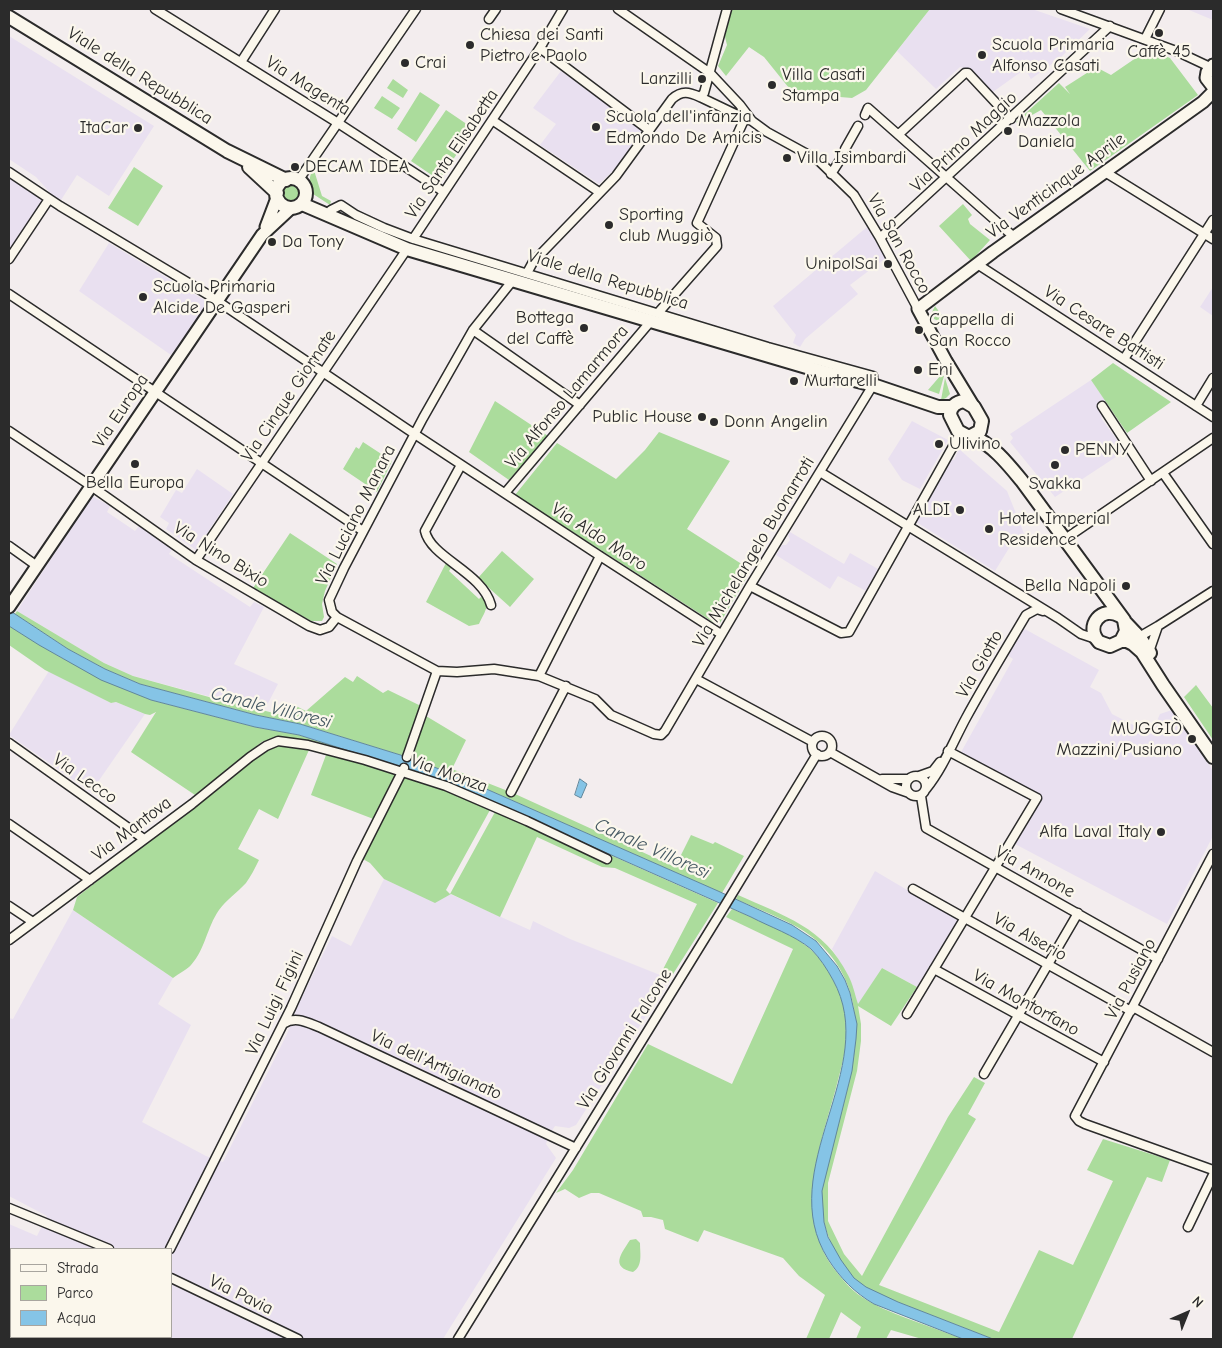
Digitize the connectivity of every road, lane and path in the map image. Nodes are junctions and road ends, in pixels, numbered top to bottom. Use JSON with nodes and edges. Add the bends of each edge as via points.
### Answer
{"nodes":[{"id":1,"x":155,"y":9,"type":"edge"},
{"id":2,"x":275,"y":9,"type":"edge"},
{"id":3,"x":416,"y":9,"type":"edge"},
{"id":4,"x":496,"y":9,"type":"edge"},
{"id":5,"x":563,"y":9,"type":"edge"},
{"id":6,"x":618,"y":9,"type":"edge"},
{"id":7,"x":727,"y":9,"type":"edge"},
{"id":8,"x":1061,"y":9,"type":"edge"},
{"id":9,"x":1160,"y":9,"type":"edge"},
{"id":10,"x":166,"y":12,"type":"edge"},
{"id":11,"x":9,"y":16,"type":"edge"},
{"id":12,"x":489,"y":19,"type":"dead end"},
{"id":13,"x":1110,"y":26,"type":"junction"},
{"id":14,"x":1145,"y":39,"type":"junction"},
{"id":15,"x":540,"y":48,"type":"junction"},
{"id":16,"x":241,"y":62,"type":"junction"},
{"id":17,"x":1212,"y":66,"type":"edge"},
{"id":18,"x":710,"y":73,"type":"junction"},
{"id":19,"x":1213,"y":87,"type":"edge"},
{"id":20,"x":1213,"y":92,"type":"edge"},
{"id":21,"x":700,"y":97,"type":"junction"},
{"id":22,"x":864,"y":115,"type":"dead end"},
{"id":23,"x":1011,"y":119,"type":"junction"},
{"id":24,"x":492,"y":120,"type":"junction"},
{"id":25,"x":748,"y":120,"type":"junction"},
{"id":26,"x":338,"y":123,"type":"junction"},
{"id":27,"x":858,"y":126,"type":"dead end"},
{"id":28,"x":649,"y":130,"type":"junction"},
{"id":29,"x":899,"y":134,"type":"junction"},
{"id":30,"x":845,"y":149,"type":"dead end"},
{"id":31,"x":227,"y":150,"type":"junction"},
{"id":32,"x":840,"y":160,"type":"dead end"},
{"id":33,"x":9,"y":172,"type":"edge"},
{"id":34,"x":1105,"y":172,"type":"junction"},
{"id":35,"x":830,"y":174,"type":"junction"},
{"id":36,"x":946,"y":178,"type":"junction"},
{"id":37,"x":292,"y":180,"type":"junction"},
{"id":38,"x":444,"y":192,"type":"junction"},
{"id":39,"x":599,"y":192,"type":"junction"},
{"id":40,"x":277,"y":195,"type":"junction"},
{"id":41,"x":49,"y":199,"type":"junction"},
{"id":42,"x":300,"y":202,"type":"junction"},
{"id":43,"x":331,"y":210,"type":"junction"},
{"id":44,"x":1213,"y":220,"type":"edge"},
{"id":45,"x":1204,"y":234,"type":"junction"},
{"id":46,"x":262,"y":235,"type":"junction"},
{"id":47,"x":376,"y":235,"type":"junction"},
{"id":48,"x":879,"y":237,"type":"junction"},
{"id":49,"x":1014,"y":237,"type":"junction"},
{"id":50,"x":1213,"y":239,"type":"edge"},
{"id":51,"x":410,"y":244,"type":"junction"},
{"id":52,"x":9,"y":259,"type":"edge"},
{"id":53,"x":977,"y":264,"type":"junction"},
{"id":54,"x":527,"y":273,"type":"junction"},
{"id":55,"x":513,"y":280,"type":"junction"},
{"id":56,"x":9,"y":294,"type":"edge"},
{"id":57,"x":218,"y":301,"type":"junction"},
{"id":58,"x":918,"y":308,"type":"junction"},
{"id":59,"x":654,"y":317,"type":"junction"},
{"id":60,"x":473,"y":330,"type":"junction"},
{"id":61,"x":1124,"y":359,"type":"junction"},
{"id":62,"x":948,"y":364,"type":"junction"},
{"id":63,"x":322,"y":373,"type":"junction"},
{"id":64,"x":1213,"y":378,"type":"edge"},
{"id":65,"x":873,"y":385,"type":"junction"},
{"id":66,"x":155,"y":392,"type":"junction"},
{"id":67,"x":909,"y":399,"type":"junction"},
{"id":68,"x":580,"y":405,"type":"junction"},
{"id":69,"x":954,"y":406,"type":"junction"},
{"id":70,"x":1102,"y":406,"type":"dead end"},
{"id":71,"x":1196,"y":406,"type":"junction"},
{"id":72,"x":974,"y":407,"type":"junction"},
{"id":73,"x":1213,"y":417,"type":"edge"},
{"id":74,"x":982,"y":424,"type":"junction"},
{"id":75,"x":9,"y":431,"type":"edge"},
{"id":76,"x":963,"y":433,"type":"junction"},
{"id":77,"x":414,"y":434,"type":"junction"},
{"id":78,"x":1213,"y":438,"type":"edge"},
{"id":79,"x":262,"y":462,"type":"junction"},
{"id":80,"x":461,"y":465,"type":"junction"},
{"id":81,"x":1009,"y":465,"type":"junction"},
{"id":82,"x":820,"y":472,"type":"junction"},
{"id":83,"x":1163,"y":473,"type":"junction"},
{"id":84,"x":1151,"y":481,"type":"junction"},
{"id":85,"x":91,"y":486,"type":"junction"},
{"id":86,"x":505,"y":492,"type":"junction"},
{"id":87,"x":908,"y":526,"type":"junction"},
{"id":88,"x":363,"y":530,"type":"junction"},
{"id":89,"x":1065,"y":539,"type":"junction"},
{"id":90,"x":1213,"y":544,"type":"edge"},
{"id":91,"x":9,"y":546,"type":"edge"},
{"id":92,"x":600,"y":556,"type":"junction"},
{"id":93,"x":196,"y":560,"type":"junction"},
{"id":94,"x":37,"y":566,"type":"junction"},
{"id":95,"x":1086,"y":570,"type":"junction"},
{"id":96,"x":750,"y":586,"type":"junction"},
{"id":97,"x":1211,"y":592,"type":"edge"},
{"id":98,"x":1016,"y":593,"type":"junction"},
{"id":99,"x":1213,"y":602,"type":"edge"},
{"id":100,"x":491,"y":605,"type":"dead end"},
{"id":101,"x":9,"y":607,"type":"edge"},
{"id":102,"x":1049,"y":613,"type":"junction"},
{"id":103,"x":1026,"y":615,"type":"junction"},
{"id":104,"x":337,"y":617,"type":"junction"},
{"id":105,"x":1098,"y":618,"type":"junction"},
{"id":106,"x":1122,"y":619,"type":"junction"},
{"id":107,"x":1158,"y":626,"type":"junction"},
{"id":108,"x":1071,"y":627,"type":"junction"},
{"id":109,"x":721,"y":634,"type":"junction"},
{"id":110,"x":1139,"y":637,"type":"junction"},
{"id":111,"x":1096,"y":639,"type":"junction"},
{"id":112,"x":1121,"y":641,"type":"junction"},
{"id":113,"x":1149,"y":652,"type":"junction"},
{"id":114,"x":437,"y":671,"type":"junction"},
{"id":115,"x":539,"y":676,"type":"junction"},
{"id":116,"x":696,"y":679,"type":"junction"},
{"id":117,"x":566,"y":686,"type":"junction"},
{"id":118,"x":1181,"y":710,"type":"junction"},
{"id":119,"x":272,"y":742,"type":"joint"},
{"id":120,"x":813,"y":742,"type":"junction"},
{"id":121,"x":9,"y":744,"type":"edge"},
{"id":122,"x":830,"y":752,"type":"junction"},
{"id":123,"x":817,"y":754,"type":"junction"},
{"id":124,"x":946,"y":754,"type":"junction"},
{"id":125,"x":407,"y":757,"type":"dead end"},
{"id":126,"x":1213,"y":757,"type":"edge"},
{"id":127,"x":402,"y":770,"type":"junction"},
{"id":128,"x":919,"y":776,"type":"junction"},
{"id":129,"x":880,"y":779,"type":"junction"},
{"id":130,"x":909,"y":779,"type":"junction"},
{"id":131,"x":511,"y":792,"type":"dead end"},
{"id":132,"x":924,"y":792,"type":"junction"},
{"id":133,"x":909,"y":794,"type":"junction"},
{"id":134,"x":9,"y":824,"type":"edge"},
{"id":135,"x":144,"y":839,"type":"junction"},
{"id":136,"x":1213,"y":854,"type":"edge"},
{"id":137,"x":607,"y":859,"type":"dead end"},
{"id":138,"x":996,"y":867,"type":"junction"},
{"id":139,"x":90,"y":880,"type":"junction"},
{"id":140,"x":913,"y":889,"type":"dead end"},
{"id":141,"x":9,"y":906,"type":"edge"},
{"id":142,"x":1078,"y":913,"type":"junction"},
{"id":143,"x":965,"y":918,"type":"junction"},
{"id":144,"x":33,"y":922,"type":"junction"},
{"id":145,"x":9,"y":940,"type":"edge"},
{"id":146,"x":1158,"y":959,"type":"junction"},
{"id":147,"x":1048,"y":964,"type":"junction"},
{"id":148,"x":934,"y":969,"type":"junction"},
{"id":149,"x":1132,"y":1009,"type":"junction"},
{"id":150,"x":907,"y":1014,"type":"dead end"},
{"id":151,"x":1018,"y":1016,"type":"junction"},
{"id":152,"x":283,"y":1024,"type":"junction"},
{"id":153,"x":1213,"y":1052,"type":"edge"},
{"id":154,"x":1104,"y":1062,"type":"junction"},
{"id":155,"x":984,"y":1074,"type":"dead end"},
{"id":156,"x":576,"y":1148,"type":"junction"},
{"id":157,"x":1213,"y":1170,"type":"edge"},
{"id":158,"x":1213,"y":1175,"type":"edge"},
{"id":159,"x":9,"y":1208,"type":"edge"},
{"id":160,"x":1188,"y":1227,"type":"dead end"},
{"id":161,"x":107,"y":1248,"type":"edge"},
{"id":162,"x":171,"y":1248,"type":"edge"},
{"id":163,"x":172,"y":1278,"type":"edge"},
{"id":164,"x":298,"y":1339,"type":"edge"},
{"id":165,"x":458,"y":1339,"type":"edge"}],
"edges":[{"from":1,"to":10,"type":"street","name":"Via Magenta"},
{"from":2,"to":16,"type":"street"},
{"from":3,"to":26,"type":"street"},
{"from":4,"to":12,"type":"street"},
{"from":5,"to":15,"type":"street","name":"Via Santa Elisabetta"},
{"from":6,"to":18,"type":"street"},
{"from":7,"to":18,"type":"street"},
{"from":8,"to":13,"type":"street"},
{"from":9,"to":14,"type":"street"},
{"from":10,"to":16,"type":"street","name":"Via Magenta"},
{"from":11,"to":31,"type":"main road","name":"Viale della Repubblica"},
{"from":13,"to":14,"type":"street"},
{"from":13,"to":23,"type":"street","name":"Via Primo Maggio"},
{"from":14,"to":17,"type":"street"},
{"from":15,"to":24,"type":"street","name":"Via Santa Elisabetta"},
{"from":15,"to":28,"type":"street"},
{"from":16,"to":26,"type":"street","name":"Via Magenta"},
{"from":17,"to":19,"type":"main road","via":[[1206,78]]},
{"from":18,"to":21,"type":"street"},
{"from":18,"to":25,"type":"street","via":[[740,105]]},
{"from":20,"to":34,"type":"main road","name":"Via Venticinque Aprile"},
{"from":21,"to":25,"type":"street"},
{"from":21,"to":28,"type":"street","via":[[688,92],[675,96]]},
{"from":22,"to":29,"type":"street","via":[[868,108]]},
{"from":23,"to":29,"type":"street","via":[[965,73]]},
{"from":23,"to":36,"type":"street","name":"Via Primo Maggio"},
{"from":24,"to":38,"type":"street","name":"Via Santa Elisabetta"},
{"from":24,"to":39,"type":"street"},
{"from":25,"to":35,"type":"street","name":"Via San Rocco","via":[[814,157]]},
{"from":25,"to":59,"type":"street","name":"Via Alfonso Lamarmora","via":[[697,223],[716,238],[717,246]]},
{"from":26,"to":37,"type":"street"},
{"from":26,"to":38,"type":"street","name":"Via Magenta"},
{"from":27,"to":30,"type":"street"},
{"from":28,"to":39,"type":"street","via":[[616,176]]},
{"from":29,"to":36,"type":"street"},
{"from":31,"to":37,"type":"main road","name":"Viale della Repubblica"},
{"from":31,"to":40,"type":"main road","name":"Viale della Repubblica"},
{"from":32,"to":35,"type":"street"},
{"from":33,"to":41,"type":"street","name":"Via Aldo Moro"},
{"from":34,"to":45,"type":"street"},
{"from":34,"to":49,"type":"main road","name":"Via Venticinque Aprile"},
{"from":35,"to":48,"type":"street","name":"Via San Rocco","via":[[854,195]]},
{"from":36,"to":48,"type":"street","name":"Via Primo Maggio"},
{"from":36,"to":49,"type":"street"},
{"from":37,"to":40,"type":"main road","via":[[280,185]]},
{"from":37,"to":42,"type":"main road","via":[[302,184]]},
{"from":38,"to":51,"type":"street","name":"Via Santa Elisabetta"},
{"from":39,"to":54,"type":"street","via":[[530,265]]},
{"from":40,"to":42,"type":"main road","via":[[283,205]]},
{"from":40,"to":46,"type":"main road","name":"Via Europa"},
{"from":41,"to":52,"type":"street"},
{"from":41,"to":57,"type":"street","name":"Via Aldo Moro"},
{"from":42,"to":43,"type":"main road","name":"Viale della Repubblica"},
{"from":42,"to":46,"type":"main road","name":"Via Europa"},
{"from":42,"to":47,"type":"main road","name":"Viale della Repubblica"},
{"from":43,"to":47,"type":"main road","name":"Viale della Repubblica"},
{"from":43,"to":51,"type":"street","name":"Viale della Repubblica","via":[[341,205]]},
{"from":44,"to":45,"type":"street"},
{"from":45,"to":50,"type":"street"},
{"from":45,"to":61,"type":"street"},
{"from":46,"to":57,"type":"main road","name":"Via Europa"},
{"from":47,"to":51,"type":"main road","name":"Viale della Repubblica"},
{"from":48,"to":58,"type":"street","name":"Via San Rocco"},
{"from":49,"to":53,"type":"main road","name":"Via Venticinque Aprile"},
{"from":51,"to":54,"type":"street","name":"Viale della Repubblica"},
{"from":51,"to":55,"type":"main road","name":"Viale della Repubblica"},
{"from":51,"to":63,"type":"street","name":"Via Cinque Giornate"},
{"from":53,"to":58,"type":"main road","name":"Via Venticinque Aprile"},
{"from":53,"to":61,"type":"street","name":"Via Cesare Battisti"},
{"from":54,"to":59,"type":"street","name":"Viale della Repubblica"},
{"from":55,"to":59,"type":"main road","name":"Viale della Repubblica"},
{"from":55,"to":60,"type":"street","name":"Via Luciano Manara"},
{"from":56,"to":66,"type":"street"},
{"from":57,"to":63,"type":"street","name":"Via Aldo Moro"},
{"from":57,"to":66,"type":"main road","name":"Via Europa"},
{"from":58,"to":62,"type":"main road"},
{"from":59,"to":65,"type":"main road","name":"Viale della Repubblica"},
{"from":59,"to":68,"type":"street","name":"Via Alfonso Lamarmora"},
{"from":60,"to":68,"type":"street"},
{"from":60,"to":77,"type":"street","name":"Via Luciano Manara"},
{"from":61,"to":71,"type":"street","name":"Via Cesare Battisti"},
{"from":62,"to":69,"type":"main road","via":[[958,390]]},
{"from":62,"to":72,"type":"main road"},
{"from":63,"to":77,"type":"street","name":"Via Aldo Moro"},
{"from":63,"to":79,"type":"street","name":"Via Cinque Giornate"},
{"from":64,"to":71,"type":"street"},
{"from":65,"to":67,"type":"main road","name":"Viale della Repubblica"},
{"from":65,"to":82,"type":"street","name":"Via Michelangelo Buonarroti"},
{"from":66,"to":79,"type":"street"},
{"from":66,"to":85,"type":"main road","name":"Via Europa"},
{"from":67,"to":69,"type":"main road","name":"Viale della Repubblica","via":[[938,407]]},
{"from":67,"to":76,"type":"main road","name":"Viale della Repubblica"},
{"from":68,"to":86,"type":"street","name":"Via Alfonso Lamarmora"},
{"from":69,"to":72,"type":"main road","via":[[964,401]]},
{"from":69,"to":76,"type":"main road","via":[[950,418]]},
{"from":70,"to":84,"type":"street"},
{"from":71,"to":73,"type":"street","name":"Via Cesare Battisti"},
{"from":72,"to":74,"type":"main road"},
{"from":74,"to":76,"type":"main road","via":[[980,431]]},
{"from":74,"to":81,"type":"main road"},
{"from":75,"to":85,"type":"street","name":"Via Nino Bixio"},
{"from":76,"to":81,"type":"main road","name":"Viale della Repubblica","via":[[986,444]]},
{"from":76,"to":87,"type":"street"},
{"from":77,"to":80,"type":"street","name":"Via Aldo Moro"},
{"from":77,"to":88,"type":"street","name":"Via Luciano Manara"},
{"from":78,"to":83,"type":"street"},
{"from":79,"to":88,"type":"street"},
{"from":79,"to":93,"type":"street","name":"Via Cinque Giornate"},
{"from":80,"to":86,"type":"street","name":"Via Aldo Moro"},
{"from":80,"to":100,"type":"street","via":[[425,531],[430,542],[484,590]]},
{"from":81,"to":89,"type":"main road"},
{"from":82,"to":87,"type":"street"},
{"from":82,"to":96,"type":"street","name":"Via Michelangelo Buonarroti"},
{"from":83,"to":84,"type":"street"},
{"from":83,"to":90,"type":"street"},
{"from":84,"to":89,"type":"street"},
{"from":85,"to":93,"type":"street","name":"Via Nino Bixio"},
{"from":85,"to":94,"type":"main road","name":"Via Europa"},
{"from":86,"to":92,"type":"street","name":"Via Aldo Moro"},
{"from":87,"to":96,"type":"street","via":[[846,633]]},
{"from":87,"to":98,"type":"street"},
{"from":88,"to":104,"type":"street","name":"Via Luciano Manara","via":[[329,600]]},
{"from":89,"to":95,"type":"main road"},
{"from":91,"to":94,"type":"street"},
{"from":92,"to":109,"type":"street","name":"Via Aldo Moro"},
{"from":92,"to":115,"type":"street"},
{"from":93,"to":104,"type":"street","name":"Via Nino Bixio","via":[[314,628],[320,630],[329,626]]},
{"from":94,"to":101,"type":"main road","name":"Via Europa"},
{"from":95,"to":105,"type":"main road","via":[[1099,596]]},
{"from":95,"to":106,"type":"main road"},
{"from":96,"to":109,"type":"street","name":"Via Michelangelo Buonarroti"},
{"from":97,"to":99,"type":"street"},
{"from":97,"to":107,"type":"street"},
{"from":98,"to":102,"type":"street"},
{"from":98,"to":103,"type":"street","via":[[1025,603]]},
{"from":102,"to":103,"type":"street","via":[[1037,609]]},
{"from":102,"to":108,"type":"street"},
{"from":103,"to":124,"type":"street","name":"Via Giotto"},
{"from":104,"to":114,"type":"street"},
{"from":105,"to":106,"type":"main road","via":[[1111,612]]},
{"from":105,"to":108,"type":"street","via":[[1083,628]]},
{"from":105,"to":111,"type":"main road","via":[[1093,631]]},
{"from":106,"to":110,"type":"main road"},
{"from":106,"to":112,"type":"main road","via":[[1126,633]]},
{"from":107,"to":110,"type":"street"},
{"from":107,"to":113,"type":"street"},
{"from":108,"to":111,"type":"street"},
{"from":109,"to":116,"type":"street","name":"Via Michelangelo Buonarroti"},
{"from":110,"to":113,"type":"main road"},
{"from":111,"to":112,"type":"main road","via":[[1108,646]]},
{"from":112,"to":118,"type":"main road","via":[[1140,649]]},
{"from":113,"to":118,"type":"main road"},
{"from":114,"to":115,"type":"street","via":[[494,669]]},
{"from":114,"to":125,"type":"street"},
{"from":115,"to":117,"type":"street"},
{"from":116,"to":117,"type":"street","name":"Via Michelangelo Buonarroti","via":[[661,735],[611,715],[596,699]]},
{"from":116,"to":120,"type":"street"},
{"from":117,"to":131,"type":"street"},
{"from":118,"to":126,"type":"main road"},
{"from":119,"to":127,"type":"street","name":"Via Monza","via":[[308,745]]},
{"from":119,"to":135,"type":"street","name":"Via Mantova"},
{"from":120,"to":122,"type":"street","via":[[819,737],[827,737],[832,744]]},
{"from":120,"to":123,"type":"street","via":[[812,749]]},
{"from":121,"to":135,"type":"street","name":"Via Lecco"},
{"from":122,"to":123,"type":"street","via":[[826,756]]},
{"from":122,"to":129,"type":"street"},
{"from":123,"to":156,"type":"street","name":"Via Giovanni Falcone"},
{"from":124,"to":128,"type":"street","name":"Via Giotto","via":[[933,771]]},
{"from":124,"to":132,"type":"street","name":"Via Giotto"},
{"from":124,"to":138,"type":"street","via":[[1037,798]]},
{"from":127,"to":137,"type":"street","name":"Via Monza","via":[[461,792]]},
{"from":127,"to":152,"type":"street","name":"Via Luigi Figini"},
{"from":128,"to":130,"type":"street"},
{"from":128,"to":132,"type":"street","via":[[926,783]]},
{"from":129,"to":130,"type":"street"},
{"from":129,"to":133,"type":"street"},
{"from":130,"to":133,"type":"street","via":[[906,788]]},
{"from":132,"to":133,"type":"street","via":[[914,796]]},
{"from":132,"to":138,"type":"street","name":"Via Annone","via":[[926,828]]},
{"from":134,"to":139,"type":"street"},
{"from":135,"to":139,"type":"street","name":"Via Mantova"},
{"from":136,"to":146,"type":"street","name":"Via Pusiano"},
{"from":138,"to":142,"type":"street","name":"Via Annone"},
{"from":138,"to":143,"type":"street"},
{"from":139,"to":144,"type":"street","name":"Via Mantova"},
{"from":140,"to":143,"type":"street","name":"Via Alserio"},
{"from":141,"to":144,"type":"street"},
{"from":142,"to":146,"type":"street","name":"Via Annone"},
{"from":142,"to":147,"type":"street"},
{"from":143,"to":147,"type":"street","name":"Via Alserio"},
{"from":143,"to":148,"type":"street"},
{"from":144,"to":145,"type":"street","name":"Via Mantova"},
{"from":146,"to":149,"type":"street","name":"Via Pusiano"},
{"from":147,"to":149,"type":"street","name":"Via Alserio"},
{"from":147,"to":151,"type":"street"},
{"from":148,"to":150,"type":"street"},
{"from":148,"to":151,"type":"street","name":"Via Montorfano"},
{"from":149,"to":153,"type":"street","name":"Via Alserio"},
{"from":149,"to":154,"type":"street","name":"Via Pusiano"},
{"from":151,"to":154,"type":"street","name":"Via Montorfano"},
{"from":151,"to":155,"type":"street"},
{"from":152,"to":156,"type":"street","name":"Via dell'Artigianato","via":[[295,1019],[319,1027]]},
{"from":152,"to":162,"type":"street","name":"Via Luigi Figini"},
{"from":154,"to":157,"type":"street","name":"Via Pusiano","via":[[1076,1118]]},
{"from":156,"to":165,"type":"street","name":"Via Giovanni Falcone"},
{"from":158,"to":160,"type":"street"},
{"from":159,"to":161,"type":"street"},
{"from":163,"to":164,"type":"street","name":"Via Pavia"}]}
